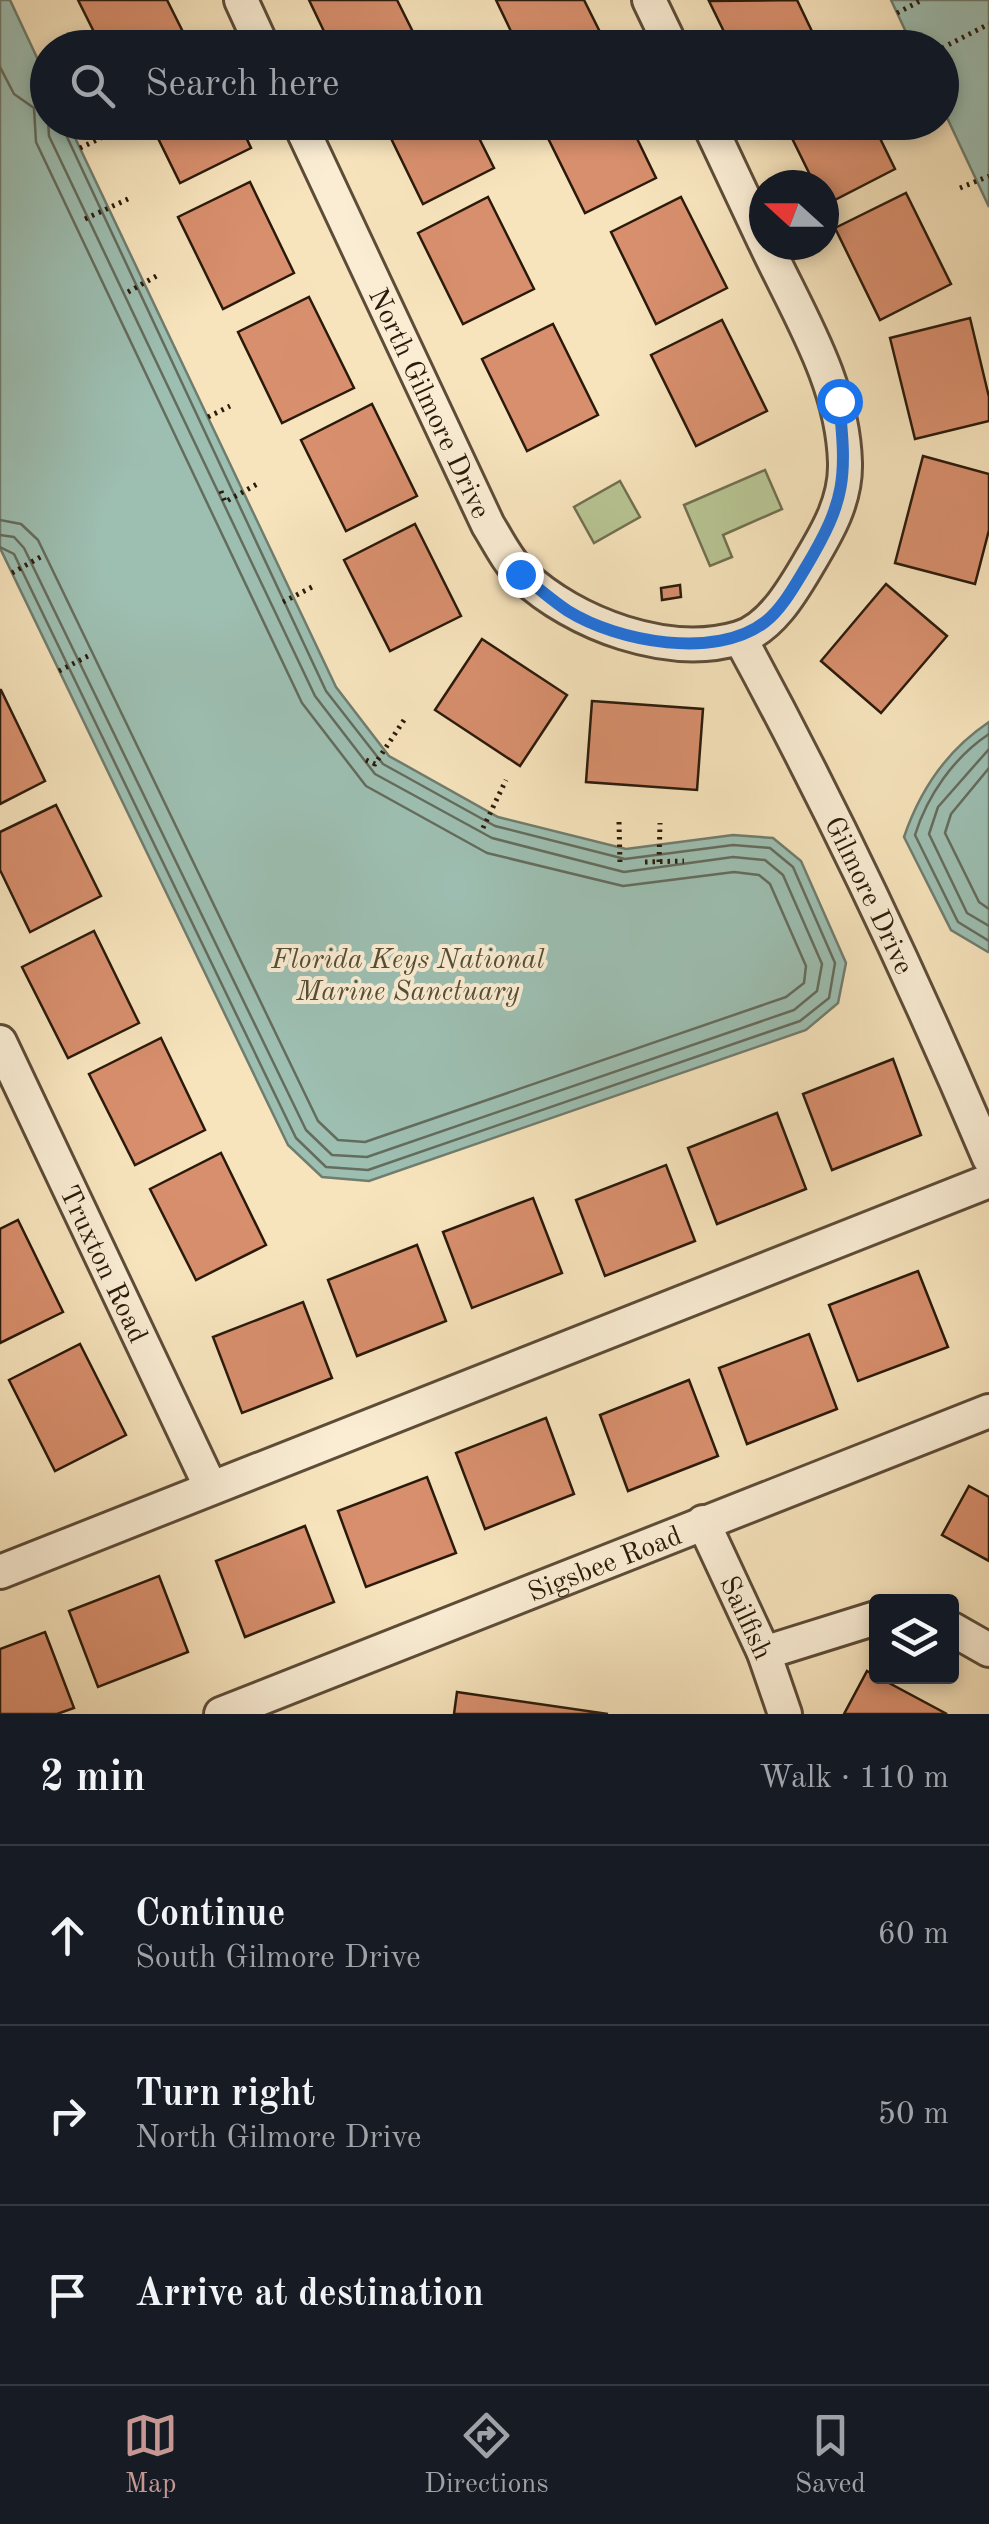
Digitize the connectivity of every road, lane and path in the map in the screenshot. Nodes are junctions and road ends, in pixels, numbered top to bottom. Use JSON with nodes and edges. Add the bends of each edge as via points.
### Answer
{"nodes":[{"id":1,"x":241,"y":0,"type":"edge"},
{"id":2,"x":649,"y":0,"type":"edge"},
{"id":3,"x":922,"y":0,"type":"edge"},
{"id":4,"x":897,"y":13,"type":"dead end"},
{"id":5,"x":989,"y":24,"type":"edge"},
{"id":6,"x":255,"y":30,"type":"edge"},
{"id":7,"x":663,"y":30,"type":"edge"},
{"id":8,"x":959,"y":39,"type":"edge"},
{"id":9,"x":96,"y":140,"type":"edge"},
{"id":10,"x":307,"y":140,"type":"edge"},
{"id":11,"x":716,"y":140,"type":"edge"},
{"id":12,"x":80,"y":148,"type":"dead end"},
{"id":13,"x":989,"y":176,"type":"edge"},
{"id":14,"x":960,"y":188,"type":"dead end"},
{"id":15,"x":128,"y":199,"type":"dead end"},
{"id":16,"x":749,"y":209,"type":"edge"},
{"id":17,"x":85,"y":218,"type":"dead end"},
{"id":18,"x":773,"y":260,"type":"edge"},
{"id":19,"x":160,"y":274,"type":"dead end"},
{"id":20,"x":128,"y":292,"type":"dead end"},
{"id":21,"x":230,"y":406,"type":"dead end"},
{"id":22,"x":208,"y":418,"type":"dead end"},
{"id":23,"x":259,"y":484,"type":"dead end"},
{"id":24,"x":220,"y":491,"type":"dead end"},
{"id":25,"x":44,"y":555,"type":"dead end"},
{"id":26,"x":12,"y":573,"type":"dead end"},
{"id":27,"x":312,"y":587,"type":"dead end"},
{"id":28,"x":283,"y":602,"type":"dead end"},
{"id":29,"x":740,"y":638,"type":"junction"},
{"id":30,"x":90,"y":655,"type":"dead end"},
{"id":31,"x":59,"y":671,"type":"dead end"},
{"id":32,"x":406,"y":716,"type":"dead end"},
{"id":33,"x":366,"y":760,"type":"dead end"},
{"id":34,"x":506,"y":780,"type":"dead end"},
{"id":35,"x":619,"y":822,"type":"dead end"},
{"id":36,"x":660,"y":823,"type":"dead end"},
{"id":37,"x":484,"y":828,"type":"dead end"},
{"id":38,"x":684,"y":861,"type":"dead end"},
{"id":39,"x":646,"y":862,"type":"dead end"},
{"id":40,"x":659,"y":862,"type":"junction"},
{"id":41,"x":620,"y":863,"type":"dead end"},
{"id":42,"x":0,"y":1042,"type":"edge"},
{"id":43,"x":989,"y":1158,"type":"edge"},
{"id":44,"x":989,"y":1181,"type":"edge"},
{"id":45,"x":989,"y":1411,"type":"edge"},
{"id":46,"x":210,"y":1486,"type":"junction"},
{"id":47,"x":704,"y":1522,"type":"junction"},
{"id":48,"x":0,"y":1572,"type":"edge"},
{"id":49,"x":869,"y":1620,"type":"edge"},
{"id":50,"x":959,"y":1632,"type":"edge"},
{"id":51,"x":989,"y":1650,"type":"edge"},
{"id":52,"x":764,"y":1653,"type":"junction"},
{"id":53,"x":221,"y":1714,"type":"edge"},
{"id":54,"x":786,"y":1714,"type":"edge"}],
"edges":[{"from":1,"to":6,"type":"street"},
{"from":2,"to":7,"type":"street"},
{"from":3,"to":4,"type":"path"},
{"from":5,"to":8,"type":"path"},
{"from":9,"to":12,"type":"path"},
{"from":10,"to":29,"type":"street","name":"North Gilmore Drive","via":[[488,525],[520,574],[570,612],[607,629],[650,639]]},
{"from":11,"to":16,"type":"street"},
{"from":13,"to":14,"type":"path"},
{"from":15,"to":17,"type":"path"},
{"from":18,"to":29,"type":"street","via":[[839,401],[846,467],[836,518],[796,584],[768,620]]},
{"from":19,"to":20,"type":"path"},
{"from":21,"to":22,"type":"path"},
{"from":23,"to":24,"type":"path","via":[[226,502]]},
{"from":25,"to":26,"type":"path"},
{"from":27,"to":28,"type":"path"},
{"from":29,"to":43,"type":"street","name":"Gilmore Drive","via":[[806,758]]},
{"from":30,"to":31,"type":"path"},
{"from":32,"to":33,"type":"path","via":[[375,764]]},
{"from":34,"to":37,"type":"path"},
{"from":35,"to":41,"type":"path"},
{"from":36,"to":40,"type":"path"},
{"from":38,"to":40,"type":"path"},
{"from":39,"to":40,"type":"path"},
{"from":42,"to":46,"type":"street","name":"Truxton Road"},
{"from":44,"to":46,"type":"street"},
{"from":45,"to":47,"type":"street","name":"Sigsbee Road"},
{"from":46,"to":48,"type":"street"},
{"from":47,"to":52,"type":"street","name":"Sailfish"},
{"from":47,"to":53,"type":"street","name":"Sigsbee Road"},
{"from":49,"to":52,"type":"street"},
{"from":50,"to":51,"type":"street"},
{"from":52,"to":54,"type":"street","name":"Sailfish"}]}
